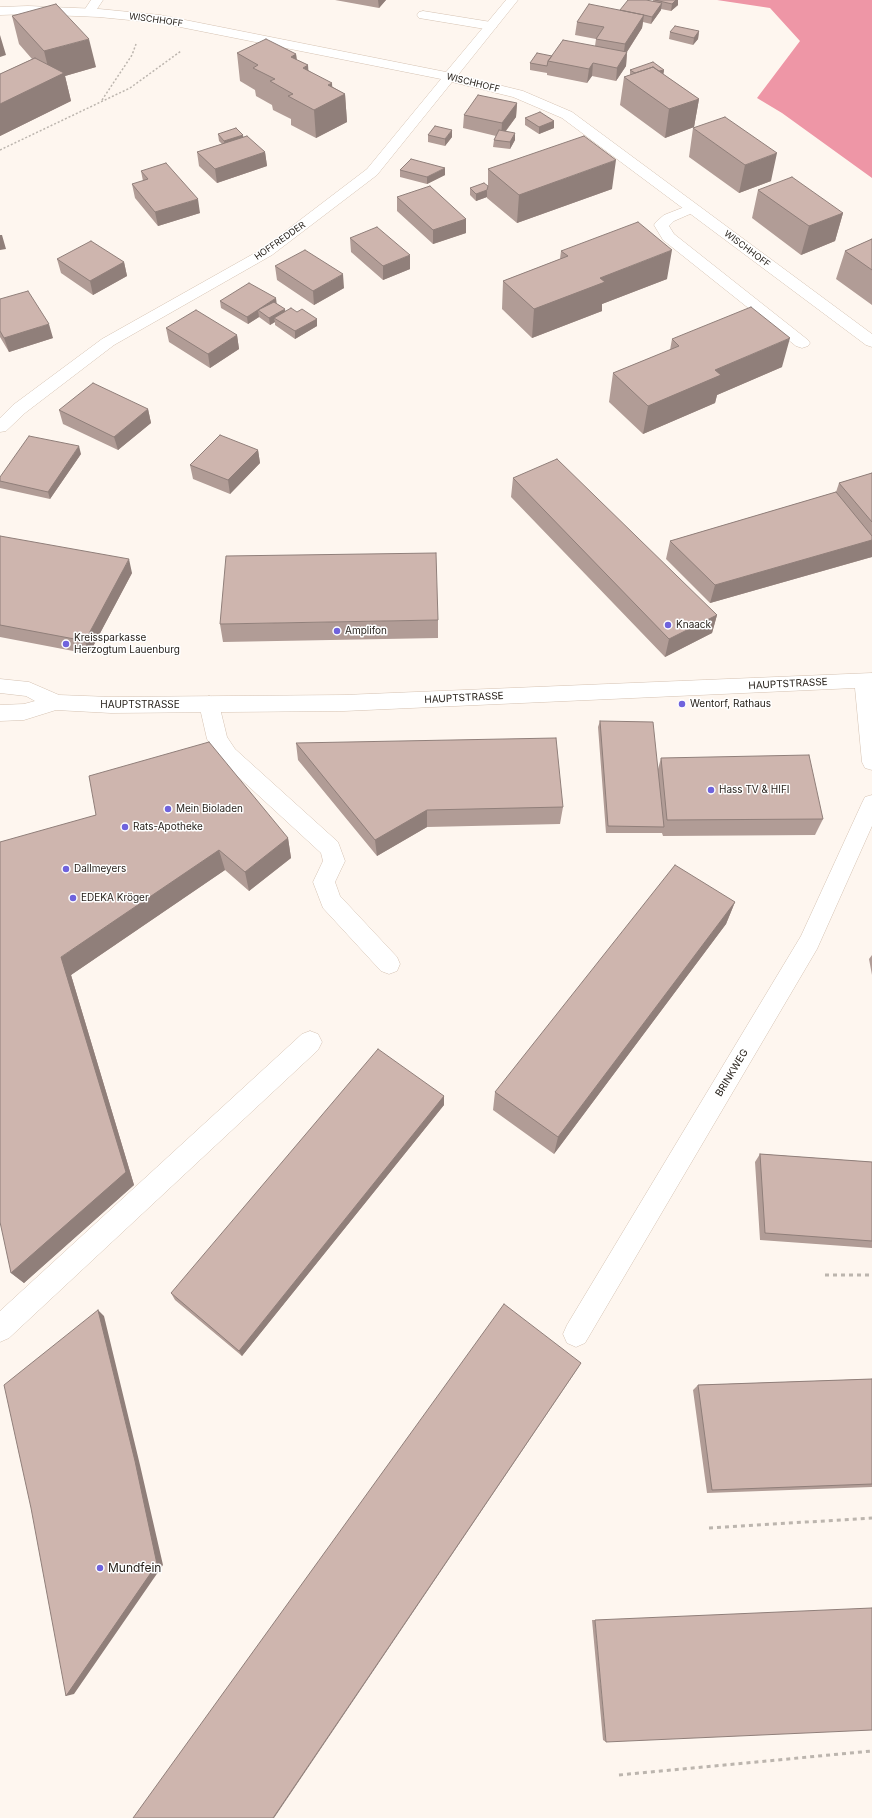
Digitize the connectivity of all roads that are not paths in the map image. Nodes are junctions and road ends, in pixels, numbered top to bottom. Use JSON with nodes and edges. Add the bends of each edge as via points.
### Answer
{"nodes":[{"id":1,"x":97,"y":0,"type":"edge"},
{"id":2,"x":512,"y":0,"type":"edge"},
{"id":3,"x":0,"y":11,"type":"edge"},
{"id":4,"x":89,"y":12,"type":"junction"},
{"id":5,"x":423,"y":15,"type":"dead end"},
{"id":6,"x":491,"y":26,"type":"junction"},
{"id":7,"x":450,"y":77,"type":"junction"},
{"id":8,"x":692,"y":208,"type":"junction"},
{"id":9,"x":872,"y":342,"type":"edge"},
{"id":10,"x":802,"y":343,"type":"dead end"},
{"id":11,"x":0,"y":427,"type":"edge"},
{"id":12,"x":868,"y":680,"type":"edge"},
{"id":13,"x":0,"y":686,"type":"edge"},
{"id":14,"x":56,"y":702,"type":"junction"},
{"id":15,"x":209,"y":704,"type":"junction"},
{"id":16,"x":0,"y":713,"type":"edge"},
{"id":17,"x":872,"y":762,"type":"edge"},
{"id":18,"x":872,"y":803,"type":"edge"},
{"id":19,"x":389,"y":964,"type":"dead end"},
{"id":20,"x":310,"y":1042,"type":"dead end"},
{"id":21,"x":0,"y":1329,"type":"edge"},
{"id":22,"x":576,"y":1334,"type":"dead end"}],
"edges":[{"from":1,"to":4,"type":"street"},
{"from":2,"to":6,"type":"street","name":"HOFFREDDER"},
{"from":3,"to":4,"type":"street","name":"WISCHHOFF"},
{"from":4,"to":7,"type":"street","name":"WISCHHOFF","via":[[160,19]]},
{"from":5,"to":6,"type":"street"},
{"from":6,"to":7,"type":"street","name":"HOFFREDDER"},
{"from":7,"to":8,"type":"street","name":"WISCHHOFF","via":[[518,94],[567,114]]},
{"from":7,"to":11,"type":"street","name":"HOFFREDDER","via":[[372,172],[267,252],[108,342],[19,409]]},
{"from":8,"to":9,"type":"street","name":"WISCHHOFF"},
{"from":8,"to":10,"type":"street","via":[[669,218],[661,225],[668,238]]},
{"from":12,"to":15,"type":"street","name":"HAUPTSTRASSE","via":[[344,703]]},
{"from":12,"to":17,"type":"street"},
{"from":13,"to":14,"type":"street","name":"HAUPTSTRASSE","via":[[29,690]]},
{"from":14,"to":15,"type":"street","name":"HAUPTSTRASSE","via":[[111,706]]},
{"from":14,"to":16,"type":"street","name":"HAUPTSTRASSE","via":[[24,712]]},
{"from":15,"to":19,"type":"street","via":[[217,739],[228,754],[330,848],[334,861],[324,882],[331,901]]},
{"from":18,"to":22,"type":"street","name":"BRINKWEG","via":[[809,942]]},
{"from":20,"to":21,"type":"street"}]}
